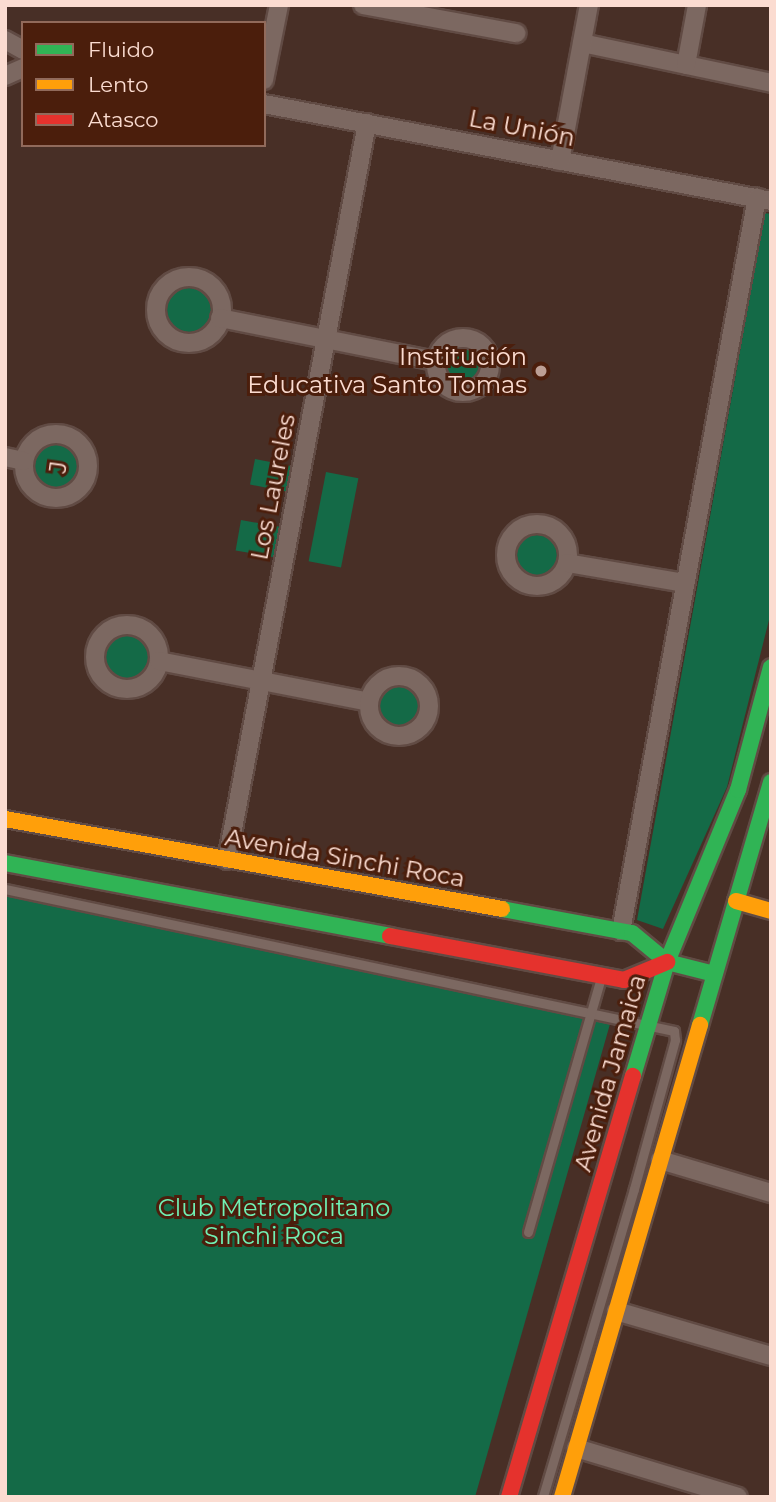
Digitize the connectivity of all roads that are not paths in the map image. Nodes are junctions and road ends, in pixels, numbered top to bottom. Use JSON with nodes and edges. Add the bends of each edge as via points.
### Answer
{"nodes":[{"id":1,"x":279,"y":5,"type":"edge"},
{"id":2,"x":363,"y":5,"type":"edge"},
{"id":3,"x":589,"y":5,"type":"edge"},
{"id":4,"x":697,"y":5,"type":"edge"},
{"id":5,"x":387,"y":7,"type":"edge"},
{"id":6,"x":443,"y":12,"type":"edge"},
{"id":7,"x":516,"y":33,"type":"dead end"},
{"id":8,"x":5,"y":40,"type":"edge"},
{"id":9,"x":583,"y":43,"type":"junction"},
{"id":10,"x":21,"y":49,"type":"edge"},
{"id":11,"x":685,"y":65,"type":"junction"},
{"id":12,"x":21,"y":69,"type":"edge"},
{"id":13,"x":266,"y":70,"type":"edge"},
{"id":14,"x":5,"y":76,"type":"edge"},
{"id":15,"x":771,"y":83,"type":"edge"},
{"id":16,"x":266,"y":104,"type":"edge"},
{"id":17,"x":367,"y":124,"type":"junction"},
{"id":18,"x":560,"y":161,"type":"junction"},
{"id":19,"x":764,"y":200,"type":"edge"},
{"id":20,"x":220,"y":318,"type":"dead end"},
{"id":21,"x":326,"y":339,"type":"junction"},
{"id":22,"x":435,"y":362,"type":"dead end"},
{"id":23,"x":5,"y":457,"type":"edge"},
{"id":24,"x":24,"y":461,"type":"dead end"},
{"id":25,"x":567,"y":563,"type":"dead end"},
{"id":26,"x":685,"y":583,"type":"junction"},
{"id":27,"x":159,"y":661,"type":"dead end"},
{"id":28,"x":771,"y":667,"type":"edge"},
{"id":29,"x":262,"y":680,"type":"junction"},
{"id":30,"x":369,"y":702,"type":"dead end"},
{"id":31,"x":752,"y":737,"type":"junction"},
{"id":32,"x":771,"y":742,"type":"edge"},
{"id":33,"x":771,"y":782,"type":"edge"},
{"id":34,"x":5,"y":819,"type":"edge"},
{"id":35,"x":228,"y":860,"type":"junction"},
{"id":36,"x":5,"y":863,"type":"edge"},
{"id":37,"x":5,"y":889,"type":"edge"},
{"id":38,"x":736,"y":901,"type":"junction"},
{"id":39,"x":771,"y":911,"type":"edge"},
{"id":40,"x":621,"y":931,"type":"junction"},
{"id":41,"x":667,"y":962,"type":"junction"},
{"id":42,"x":714,"y":974,"type":"junction"},
{"id":43,"x":602,"y":975,"type":"junction"},
{"id":44,"x":592,"y":1011,"type":"junction"},
{"id":45,"x":648,"y":1023,"type":"junction"},
{"id":46,"x":660,"y":1160,"type":"junction"},
{"id":47,"x":771,"y":1193,"type":"edge"},
{"id":48,"x":528,"y":1232,"type":"dead end"},
{"id":49,"x":616,"y":1311,"type":"junction"},
{"id":50,"x":771,"y":1356,"type":"edge"},
{"id":51,"x":576,"y":1448,"type":"junction"},
{"id":52,"x":509,"y":1497,"type":"edge"},
{"id":53,"x":543,"y":1497,"type":"edge"},
{"id":54,"x":562,"y":1497,"type":"edge"},
{"id":55,"x":738,"y":1497,"type":"edge"}],
"edges":[{"from":1,"to":13,"type":"street"},
{"from":2,"to":5,"type":"street"},
{"from":3,"to":9,"type":"street"},
{"from":4,"to":11,"type":"street"},
{"from":5,"to":6,"type":"street"},
{"from":6,"to":7,"type":"street"},
{"from":8,"to":10,"type":"street"},
{"from":9,"to":11,"type":"street"},
{"from":9,"to":18,"type":"street"},
{"from":11,"to":15,"type":"street"},
{"from":12,"to":14,"type":"street"},
{"from":16,"to":17,"type":"street","name":"La Unión"},
{"from":17,"to":18,"type":"street","name":"La Unión"},
{"from":17,"to":21,"type":"street","name":"Los Laureles"},
{"from":18,"to":19,"type":"street","name":"La Unión"},
{"from":19,"to":26,"type":"street"},
{"from":20,"to":21,"type":"street"},
{"from":21,"to":22,"type":"street"},
{"from":21,"to":29,"type":"street","name":"Los Laureles"},
{"from":23,"to":24,"type":"street","name":"J"},
{"from":25,"to":26,"type":"street"},
{"from":26,"to":40,"type":"street"},
{"from":27,"to":29,"type":"street"},
{"from":28,"to":31,"type":"main road","name":"Avenida Jamaica"},
{"from":29,"to":30,"type":"street"},
{"from":29,"to":35,"type":"street","name":"Los Laureles"},
{"from":31,"to":32,"type":"street"},
{"from":31,"to":41,"type":"main road","name":"Avenida Jamaica","via":[[738,790]]},
{"from":33,"to":38,"type":"main road"},
{"from":34,"to":35,"type":"main road","name":"Avenida Sinchi Roca"},
{"from":35,"to":40,"type":"main road","name":"Avenida Sinchi Roca"},
{"from":36,"to":43,"type":"main road"},
{"from":37,"to":44,"type":"lane"},
{"from":38,"to":39,"type":"main road"},
{"from":38,"to":42,"type":"main road"},
{"from":40,"to":41,"type":"main road","name":"Avenida Sinchi Roca","via":[[632,933]]},
{"from":41,"to":42,"type":"main road","name":"Avenida Sinchi Roca"},
{"from":41,"to":43,"type":"main road","via":[[624,980]]},
{"from":41,"to":45,"type":"main road","name":"Avenida Jamaica"},
{"from":42,"to":46,"type":"main road"},
{"from":43,"to":44,"type":"lane"},
{"from":44,"to":45,"type":"lane"},
{"from":44,"to":48,"type":"lane"},
{"from":45,"to":52,"type":"main road","name":"Avenida Jamaica"},
{"from":45,"to":53,"type":"lane","via":[[674,1031],[675,1040]]},
{"from":46,"to":47,"type":"street"},
{"from":46,"to":49,"type":"main road"},
{"from":49,"to":50,"type":"street"},
{"from":49,"to":51,"type":"main road"},
{"from":51,"to":54,"type":"main road"},
{"from":51,"to":55,"type":"street"}]}
